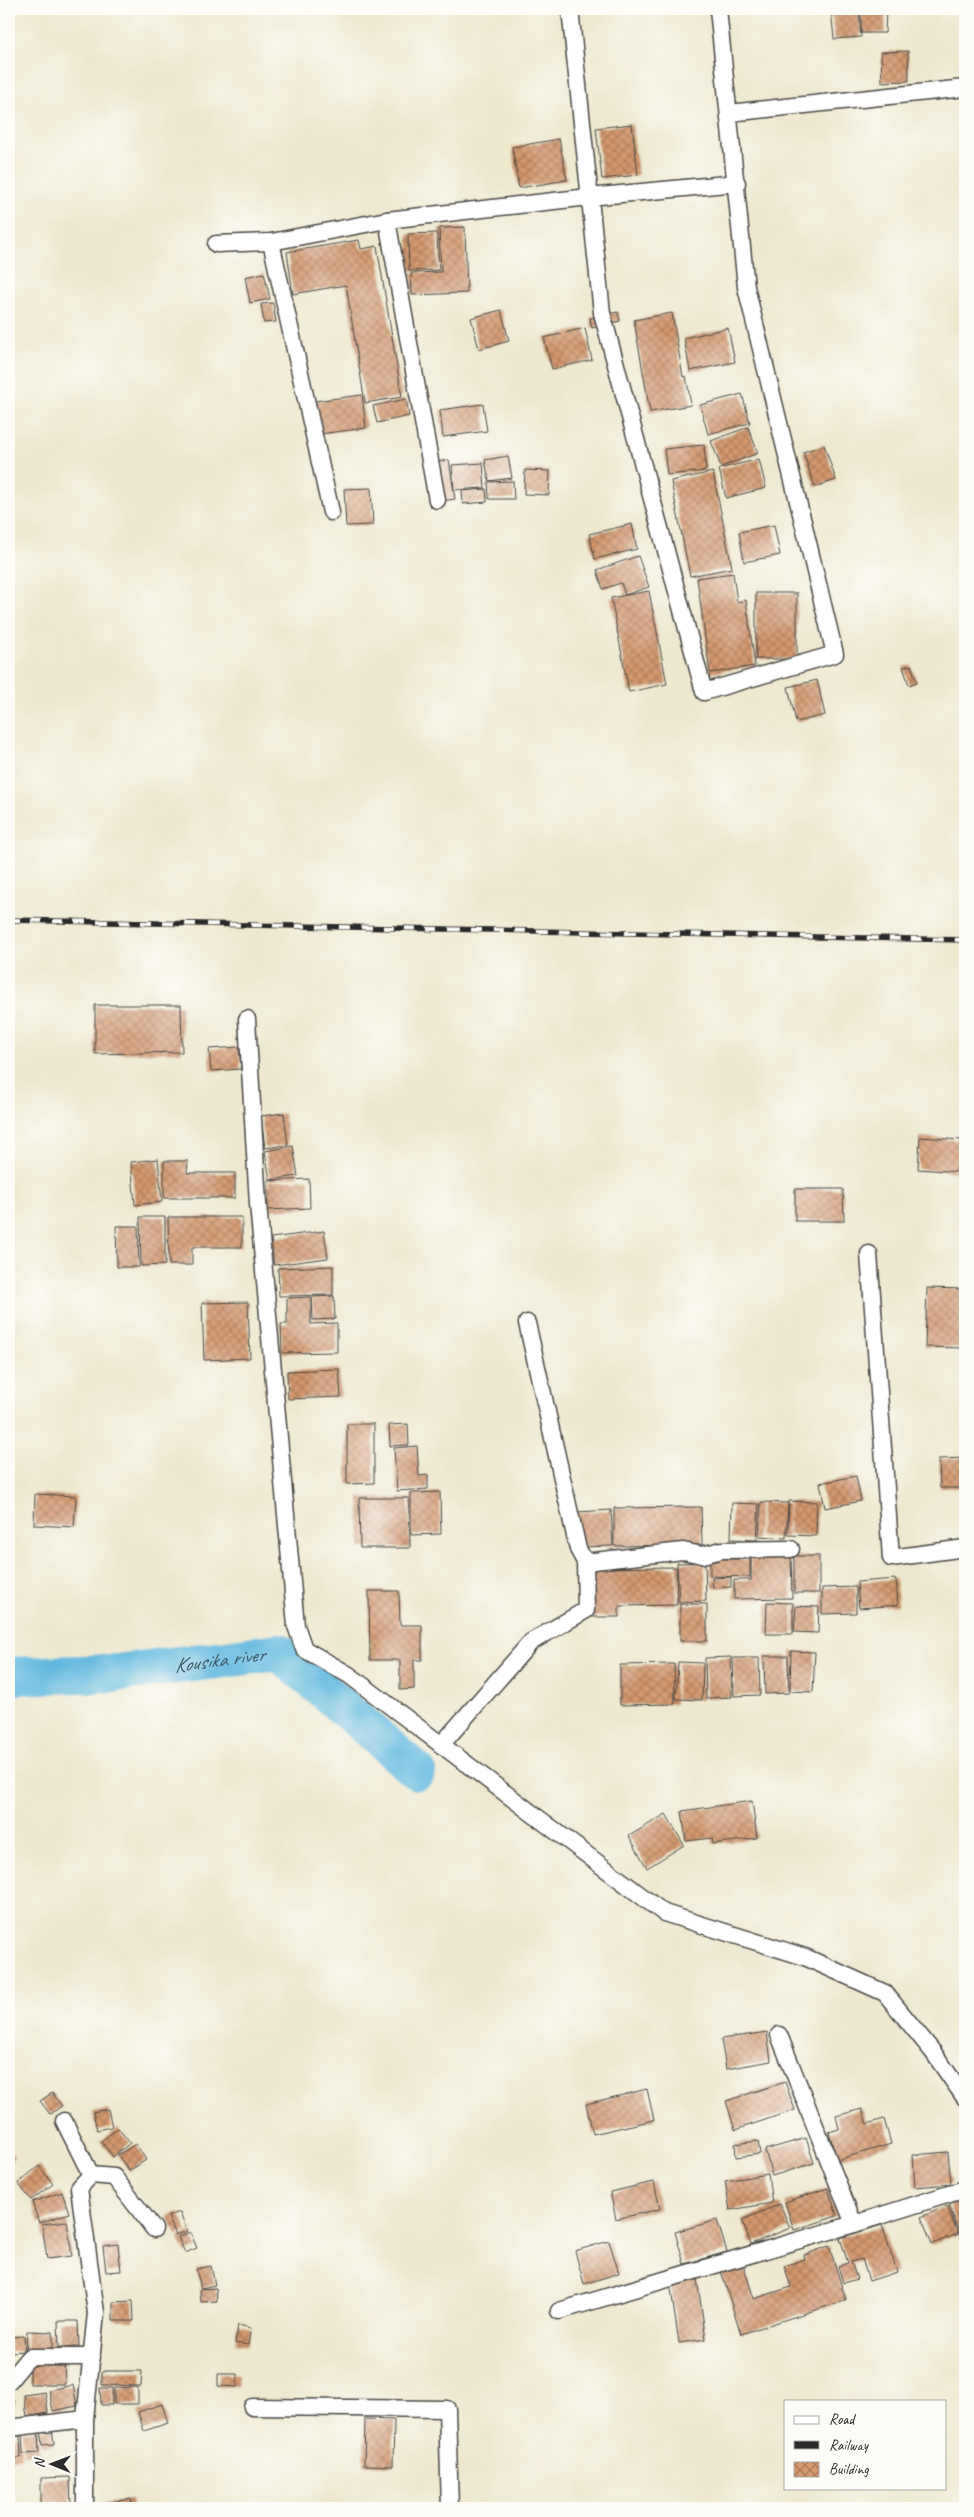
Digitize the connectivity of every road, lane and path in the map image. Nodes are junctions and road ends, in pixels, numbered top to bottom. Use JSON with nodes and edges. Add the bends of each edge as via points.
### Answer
{"nodes":[{"id":1,"x":570,"y":9,"type":"edge"},
{"id":2,"x":718,"y":9,"type":"edge"},
{"id":3,"x":965,"y":88,"type":"edge"},
{"id":4,"x":729,"y":113,"type":"junction"},
{"id":5,"x":737,"y":183,"type":"junction"},
{"id":6,"x":589,"y":197,"type":"junction"},
{"id":7,"x":387,"y":220,"type":"junction"},
{"id":8,"x":271,"y":242,"type":"junction"},
{"id":9,"x":216,"y":244,"type":"dead end"},
{"id":10,"x":437,"y":500,"type":"dead end"},
{"id":11,"x":330,"y":512,"type":"dead end"},
{"id":12,"x":247,"y":1019,"type":"dead end"},
{"id":13,"x":869,"y":1254,"type":"dead end"},
{"id":14,"x":527,"y":1323,"type":"dead end"},
{"id":15,"x":965,"y":1548,"type":"edge"},
{"id":16,"x":791,"y":1549,"type":"dead end"},
{"id":17,"x":585,"y":1562,"type":"junction"},
{"id":18,"x":441,"y":1745,"type":"junction"},
{"id":19,"x":779,"y":2035,"type":"dead end"},
{"id":20,"x":965,"y":2098,"type":"edge"},
{"id":21,"x":64,"y":2120,"type":"dead end"},
{"id":22,"x":91,"y":2175,"type":"junction"},
{"id":23,"x":965,"y":2189,"type":"edge"},
{"id":24,"x":854,"y":2224,"type":"junction"},
{"id":25,"x":154,"y":2229,"type":"dead end"},
{"id":26,"x":559,"y":2311,"type":"dead end"},
{"id":27,"x":92,"y":2357,"type":"junction"},
{"id":28,"x":9,"y":2381,"type":"edge"},
{"id":29,"x":252,"y":2407,"type":"dead end"},
{"id":30,"x":85,"y":2419,"type":"junction"},
{"id":31,"x":9,"y":2428,"type":"edge"},
{"id":32,"x":85,"y":2508,"type":"edge"},
{"id":33,"x":450,"y":2508,"type":"edge"}],
"edges":[{"from":1,"to":6,"type":"street"},
{"from":2,"to":4,"type":"street"},
{"from":3,"to":4,"type":"street"},
{"from":4,"to":5,"type":"street"},
{"from":5,"to":6,"type":"street"},
{"from":5,"to":6,"type":"street","via":[[746,287],[835,654],[704,692],[602,313]]},
{"from":6,"to":7,"type":"street"},
{"from":7,"to":8,"type":"street"},
{"from":7,"to":10,"type":"street"},
{"from":8,"to":9,"type":"street"},
{"from":8,"to":11,"type":"street"},
{"from":12,"to":18,"type":"street","via":[[258,1204],[296,1626],[304,1649],[349,1675]]},
{"from":13,"to":15,"type":"street","via":[[891,1558]]},
{"from":14,"to":17,"type":"street","via":[[578,1549]]},
{"from":16,"to":17,"type":"street","via":[[722,1550],[702,1555],[683,1551]]},
{"from":17,"to":18,"type":"street","via":[[586,1610],[531,1642]]},
{"from":18,"to":20,"type":"street","via":[[664,1913],[805,1958],[885,1993]]},
{"from":19,"to":24,"type":"street"},
{"from":21,"to":22,"type":"street"},
{"from":22,"to":25,"type":"street","via":[[114,2178]]},
{"from":22,"to":27,"type":"street","via":[[79,2188],[96,2313]]},
{"from":23,"to":24,"type":"street"},
{"from":24,"to":26,"type":"street"},
{"from":27,"to":28,"type":"street","via":[[29,2357]]},
{"from":27,"to":30,"type":"street"},
{"from":29,"to":33,"type":"street","via":[[447,2408]]},
{"from":30,"to":31,"type":"street"},
{"from":30,"to":32,"type":"street"}]}
